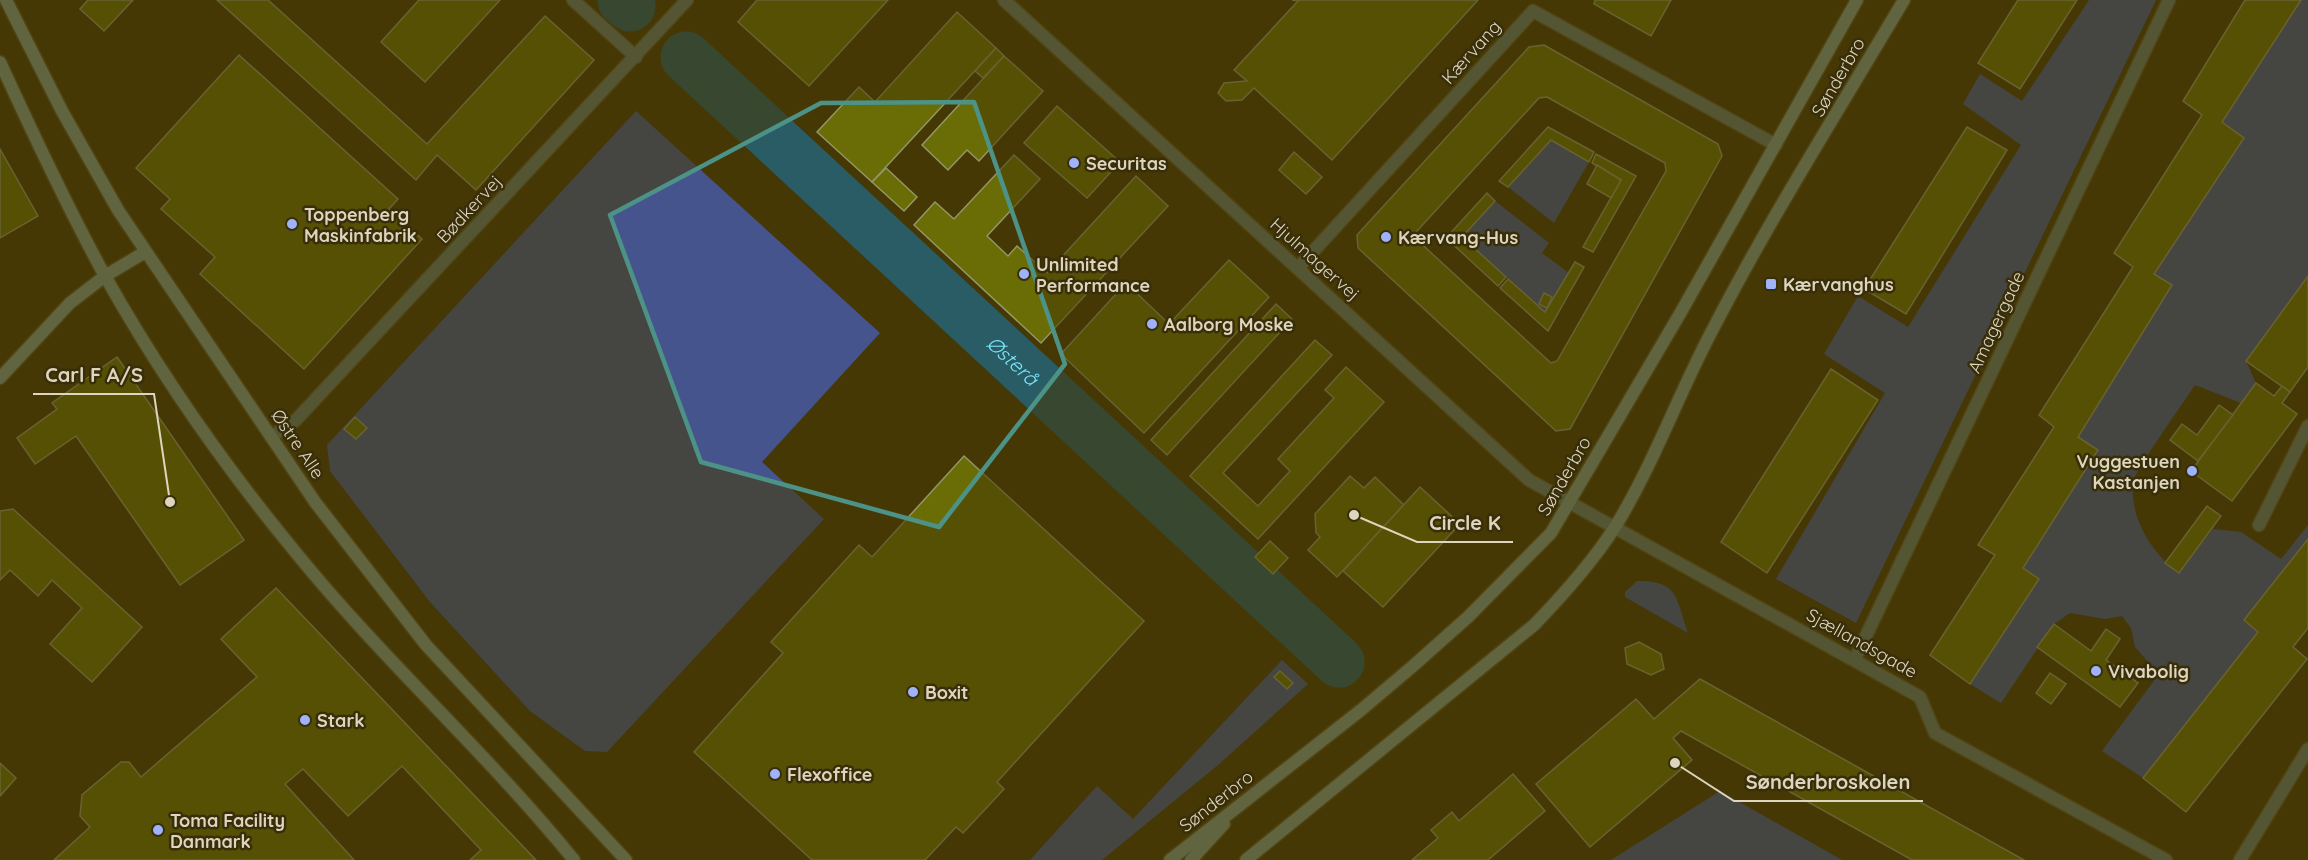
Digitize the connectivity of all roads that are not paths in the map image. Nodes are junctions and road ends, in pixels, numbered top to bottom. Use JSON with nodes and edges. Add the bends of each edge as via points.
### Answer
{"nodes":[{"id":1,"x":6,"y":0,"type":"edge"},
{"id":2,"x":573,"y":0,"type":"edge"},
{"id":3,"x":687,"y":0,"type":"edge"},
{"id":4,"x":1004,"y":0,"type":"edge"},
{"id":5,"x":1857,"y":0,"type":"edge"},
{"id":6,"x":1904,"y":0,"type":"edge"},
{"id":7,"x":2169,"y":0,"type":"edge"},
{"id":8,"x":636,"y":57,"type":"junction"},
{"id":9,"x":0,"y":62,"type":"edge"},
{"id":10,"x":1776,"y":145,"type":"junction"},
{"id":11,"x":145,"y":252,"type":"junction"},
{"id":12,"x":1298,"y":268,"type":"junction"},
{"id":13,"x":105,"y":276,"type":"junction"},
{"id":14,"x":0,"y":378,"type":"edge"},
{"id":15,"x":2308,"y":426,"type":"edge"},
{"id":16,"x":271,"y":437,"type":"junction"},
{"id":17,"x":1569,"y":501,"type":"junction"},
{"id":18,"x":2259,"y":525,"type":"dead end"},
{"id":19,"x":1615,"y":526,"type":"junction"},
{"id":20,"x":1855,"y":659,"type":"junction"},
{"id":21,"x":2308,"y":749,"type":"edge"},
{"id":22,"x":1250,"y":797,"type":"junction"},
{"id":23,"x":552,"y":832,"type":"junction"},
{"id":24,"x":574,"y":860,"type":"edge"},
{"id":25,"x":581,"y":860,"type":"edge"},
{"id":26,"x":626,"y":860,"type":"edge"},
{"id":27,"x":1170,"y":860,"type":"edge"},
{"id":28,"x":1191,"y":860,"type":"edge"},
{"id":29,"x":1246,"y":860,"type":"edge"},
{"id":30,"x":2166,"y":860,"type":"edge"},
{"id":31,"x":2240,"y":860,"type":"edge"}],
"edges":[{"from":1,"to":11,"type":"street","name":"Østre Alle","via":[[62,111]]},
{"from":2,"to":8,"type":"street"},
{"from":3,"to":8,"type":"street","name":"Bødkervej"},
{"from":4,"to":12,"type":"street","name":"Hjulmagervej"},
{"from":5,"to":10,"type":"street","name":"Sønderbro"},
{"from":6,"to":19,"type":"street","name":"Sønderbro","via":[[1714,326]]},
{"from":7,"to":20,"type":"street","name":"Amagergade"},
{"from":8,"to":16,"type":"street","name":"Bødkervej","via":[[296,420]]},
{"from":9,"to":13,"type":"street"},
{"from":10,"to":12,"type":"street","name":"Kærvang","via":[[1533,11]]},
{"from":10,"to":17,"type":"street","name":"Sønderbro"},
{"from":11,"to":13,"type":"street"},
{"from":11,"to":16,"type":"street","name":"Østre Alle"},
{"from":12,"to":17,"type":"street","name":"Hjulmagervej","via":[[1524,475]]},
{"from":13,"to":14,"type":"street","via":[[64,308]]},
{"from":13,"to":23,"type":"street","via":[[209,437],[297,554]]},
{"from":15,"to":18,"type":"street"},
{"from":16,"to":26,"type":"street","name":"Østre Alle","via":[[360,562],[426,645]]},
{"from":17,"to":19,"type":"street","name":"Hjulmagervej"},
{"from":17,"to":22,"type":"street","name":"Sønderbro","via":[[1551,533],[1468,617],[1361,710]]},
{"from":19,"to":20,"type":"street","name":"Sjællandsgade"},
{"from":19,"to":29,"type":"street","name":"Sønderbro","via":[[1578,578],[1534,625]]},
{"from":20,"to":30,"type":"street","name":"Sjællandsgade","via":[[1920,696],[1935,733]]},
{"from":21,"to":31,"type":"street"},
{"from":22,"to":27,"type":"street","name":"Sønderbro"},
{"from":22,"to":28,"type":"street"},
{"from":23,"to":24,"type":"street"},
{"from":23,"to":25,"type":"street"}]}
